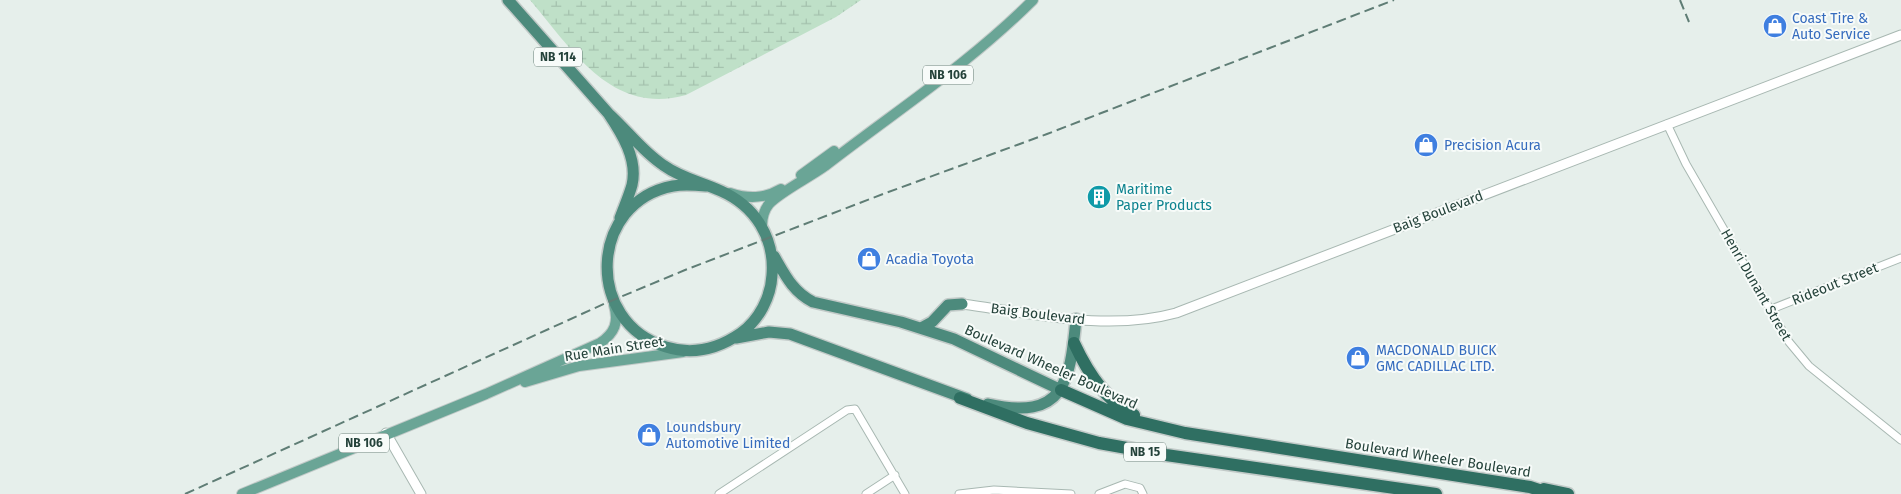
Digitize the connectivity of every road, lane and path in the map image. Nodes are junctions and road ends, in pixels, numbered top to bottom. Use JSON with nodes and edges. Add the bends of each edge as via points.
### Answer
{"nodes":[{"id":1,"x":508,"y":0,"type":"edge"},
{"id":2,"x":1033,"y":0,"type":"edge"},
{"id":3,"x":1901,"y":35,"type":"edge"},
{"id":4,"x":608,"y":113,"type":"junction"},
{"id":5,"x":1667,"y":124,"type":"junction"},
{"id":6,"x":855,"y":142,"type":"junction"},
{"id":7,"x":706,"y":186,"type":"junction"},
{"id":8,"x":720,"y":190,"type":"junction"},
{"id":9,"x":762,"y":226,"type":"junction"},
{"id":10,"x":616,"y":229,"type":"junction"},
{"id":11,"x":772,"y":252,"type":"junction"},
{"id":12,"x":1901,"y":258,"type":"edge"},
{"id":13,"x":613,"y":300,"type":"junction"},
{"id":14,"x":962,"y":304,"type":"joint"},
{"id":15,"x":1769,"y":310,"type":"junction"},
{"id":16,"x":1076,"y":319,"type":"junction"},
{"id":17,"x":922,"y":328,"type":"junction"},
{"id":18,"x":732,"y":339,"type":"junction"},
{"id":19,"x":1074,"y":343,"type":"junction"},
{"id":20,"x":689,"y":351,"type":"junction"},
{"id":21,"x":1061,"y":390,"type":"junction"},
{"id":22,"x":486,"y":394,"type":"junction"},
{"id":23,"x":960,"y":398,"type":"junction"},
{"id":24,"x":1169,"y":429,"type":"junction"},
{"id":25,"x":386,"y":434,"type":"junction"},
{"id":26,"x":1901,"y":440,"type":"edge"},
{"id":27,"x":895,"y":475,"type":"junction"},
{"id":28,"x":1530,"y":487,"type":"junction"},
{"id":29,"x":1141,"y":491,"type":"edge"},
{"id":30,"x":1006,"y":492,"type":"edge"},
{"id":31,"x":242,"y":494,"type":"edge"},
{"id":32,"x":421,"y":494,"type":"edge"},
{"id":33,"x":719,"y":494,"type":"edge"},
{"id":34,"x":866,"y":494,"type":"edge"},
{"id":35,"x":905,"y":494,"type":"edge"},
{"id":36,"x":959,"y":494,"type":"edge"},
{"id":37,"x":1071,"y":494,"type":"edge"},
{"id":38,"x":1099,"y":494,"type":"edge"},
{"id":39,"x":1436,"y":494,"type":"edge"},
{"id":40,"x":1551,"y":494,"type":"edge"},
{"id":41,"x":1568,"y":494,"type":"edge"}],
"edges":[{"from":1,"to":4,"type":"highway","number":"NB 114"},
{"from":2,"to":6,"type":"main road","number":"NB 106","via":[[945,77]]},
{"from":3,"to":5,"type":"street","name":"Baig Boulevard"},
{"from":4,"to":7,"type":"highway","number":"NB 114","via":[[660,164]]},
{"from":4,"to":10,"type":"highway","number":"NB 114","via":[[633,162],[632,184]]},
{"from":5,"to":15,"type":"street","name":"Henri Dunant Street","via":[[1686,164]]},
{"from":5,"to":16,"type":"street","name":"Baig Boulevard","via":[[1184,311],[1127,321]]},
{"from":6,"to":8,"type":"main road","number":"NB 106","via":[[833,152],[779,191],[768,195],[742,197]]},
{"from":6,"to":9,"type":"main road","number":"NB 106","via":[[769,204]]},
{"from":7,"to":8,"type":"highway"},
{"from":7,"to":10,"type":"highway","via":[[671,187],[654,192],[626,214]]},
{"from":8,"to":9,"type":"highway","via":[[750,211]]},
{"from":9,"to":11,"type":"highway"},
{"from":10,"to":13,"type":"highway","via":[[606,270]]},
{"from":11,"to":17,"type":"highway","name":"Boulevard Wheeler Boulevard","number":"NB 15","via":[[793,288],[807,299]]},
{"from":11,"to":18,"type":"highway","via":[[772,281],[762,308],[744,331]]},
{"from":12,"to":15,"type":"street","name":"Rideout Street"},
{"from":13,"to":20,"type":"highway","via":[[620,314],[643,337],[665,347]]},
{"from":13,"to":22,"type":"main road","name":"Rue Main Street","number":"NB 106","via":[[617,315],[609,337]]},
{"from":14,"to":16,"type":"street","name":"Baig Boulevard"},
{"from":14,"to":17,"type":"highway","via":[[948,305]]},
{"from":15,"to":26,"type":"street","name":"Henri Dunant Street","via":[[1809,366]]},
{"from":16,"to":19,"type":"highway"},
{"from":17,"to":21,"type":"highway","name":"Boulevard Wheeler Boulevard","number":"NB 15","via":[[981,351]]},
{"from":18,"to":20,"type":"highway","via":[[711,348]]},
{"from":18,"to":23,"type":"highway","number":"NB 15","via":[[769,332],[790,334]]},
{"from":19,"to":21,"type":"highway"},
{"from":19,"to":24,"type":"highway","via":[[1089,371],[1114,402],[1128,412]]},
{"from":20,"to":22,"type":"main road","name":"Rue Main Street","number":"NB 106","via":[[579,366]]},
{"from":21,"to":23,"type":"highway","via":[[1045,402],[1024,409]]},
{"from":21,"to":24,"type":"highway","name":"Boulevard Wheeler Boulevard","number":"NB 15","via":[[1127,419]]},
{"from":22,"to":25,"type":"main road","name":"Rue Main Street","number":"NB 106"},
{"from":23,"to":39,"type":"highway","number":"NB 15","via":[[1050,430],[1106,445]]},
{"from":24,"to":28,"type":"highway","name":"Boulevard Wheeler Boulevard","number":"NB 15"},
{"from":25,"to":31,"type":"main road","name":"Rue Main Street","number":"NB 106"},
{"from":25,"to":32,"type":"street"},
{"from":27,"to":33,"type":"street","via":[[855,409],[847,410]]},
{"from":27,"to":34,"type":"street"},
{"from":27,"to":35,"type":"street"},
{"from":28,"to":40,"type":"highway","name":"Boulevard Wheeler Boulevard","number":"NB 15"},
{"from":28,"to":41,"type":"highway"},
{"from":29,"to":38,"type":"street","via":[[1125,484]]},
{"from":30,"to":36,"type":"street"},
{"from":30,"to":37,"type":"street"}]}
